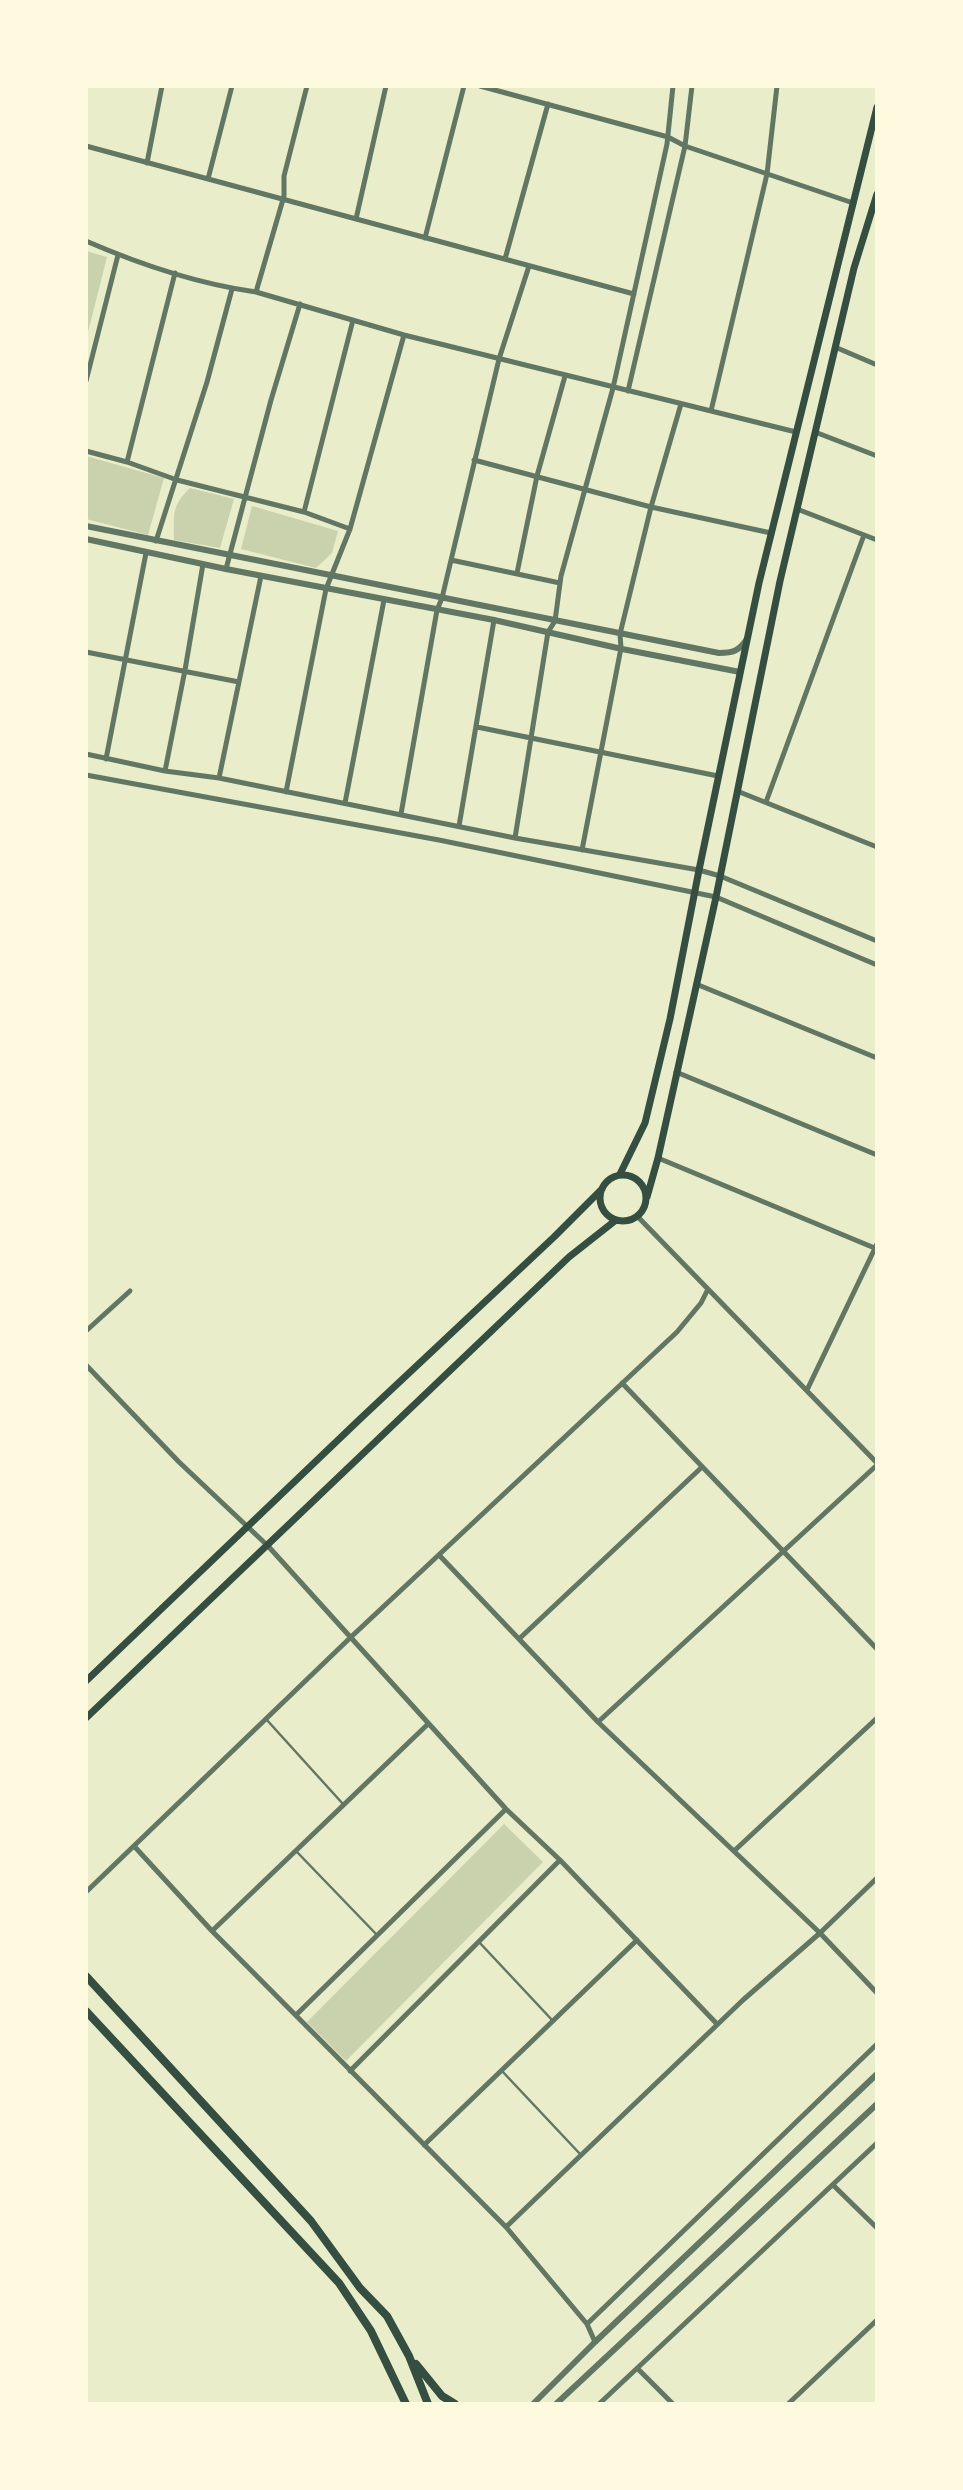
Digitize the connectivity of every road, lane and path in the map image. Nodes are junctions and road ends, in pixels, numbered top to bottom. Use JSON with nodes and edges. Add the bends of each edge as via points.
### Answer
{"nodes":[{"id":1,"x":162,"y":86,"type":"edge"},
{"id":2,"x":232,"y":86,"type":"edge"},
{"id":3,"x":307,"y":86,"type":"edge"},
{"id":4,"x":386,"y":86,"type":"edge"},
{"id":5,"x":464,"y":86,"type":"edge"},
{"id":6,"x":480,"y":86,"type":"edge"},
{"id":7,"x":673,"y":86,"type":"edge"},
{"id":8,"x":692,"y":86,"type":"edge"},
{"id":9,"x":777,"y":86,"type":"edge"},
{"id":10,"x":548,"y":104,"type":"junction"},
{"id":11,"x":877,"y":107,"type":"edge"},
{"id":12,"x":668,"y":137,"type":"junction"},
{"id":13,"x":86,"y":146,"type":"edge"},
{"id":14,"x":685,"y":146,"type":"junction"},
{"id":15,"x":147,"y":163,"type":"junction"},
{"id":16,"x":767,"y":174,"type":"junction"},
{"id":17,"x":208,"y":179,"type":"junction"},
{"id":18,"x":877,"y":194,"type":"edge"},
{"id":19,"x":283,"y":200,"type":"junction"},
{"id":20,"x":853,"y":203,"type":"junction"},
{"id":21,"x":356,"y":219,"type":"junction"},
{"id":22,"x":868,"y":224,"type":"junction"},
{"id":23,"x":877,"y":228,"type":"edge"},
{"id":24,"x":425,"y":238,"type":"junction"},
{"id":25,"x":86,"y":241,"type":"edge"},
{"id":26,"x":118,"y":254,"type":"junction"},
{"id":27,"x":505,"y":259,"type":"junction"},
{"id":28,"x":529,"y":265,"type":"junction"},
{"id":29,"x":175,"y":273,"type":"junction"},
{"id":30,"x":232,"y":289,"type":"junction"},
{"id":31,"x":256,"y":292,"type":"junction"},
{"id":32,"x":634,"y":294,"type":"junction"},
{"id":33,"x":300,"y":304,"type":"junction"},
{"id":34,"x":353,"y":320,"type":"junction"},
{"id":35,"x":404,"y":335,"type":"junction"},
{"id":36,"x":835,"y":347,"type":"junction"},
{"id":37,"x":499,"y":359,"type":"junction"},
{"id":38,"x":877,"y":365,"type":"edge"},
{"id":39,"x":565,"y":376,"type":"junction"},
{"id":40,"x":86,"y":381,"type":"edge"},
{"id":41,"x":613,"y":388,"type":"junction"},
{"id":42,"x":628,"y":391,"type":"junction"},
{"id":43,"x":681,"y":404,"type":"junction"},
{"id":44,"x":711,"y":411,"type":"junction"},
{"id":45,"x":796,"y":432,"type":"junction"},
{"id":46,"x":815,"y":432,"type":"junction"},
{"id":47,"x":86,"y":451,"type":"edge"},
{"id":48,"x":877,"y":457,"type":"edge"},
{"id":49,"x":474,"y":460,"type":"junction"},
{"id":50,"x":127,"y":462,"type":"junction"},
{"id":51,"x":537,"y":476,"type":"junction"},
{"id":52,"x":177,"y":480,"type":"junction"},
{"id":53,"x":585,"y":489,"type":"junction"},
{"id":54,"x":247,"y":497,"type":"junction"},
{"id":55,"x":651,"y":507,"type":"junction"},
{"id":56,"x":797,"y":509,"type":"junction"},
{"id":57,"x":304,"y":512,"type":"junction"},
{"id":58,"x":86,"y":526,"type":"edge"},
{"id":59,"x":350,"y":528,"type":"junction"},
{"id":60,"x":771,"y":533,"type":"junction"},
{"id":61,"x":864,"y":535,"type":"junction"},
{"id":62,"x":86,"y":540,"type":"edge"},
{"id":63,"x":877,"y":540,"type":"edge"},
{"id":64,"x":156,"y":541,"type":"junction"},
{"id":65,"x":146,"y":553,"type":"junction"},
{"id":66,"x":229,"y":556,"type":"junction"},
{"id":67,"x":451,"y":560,"type":"junction"},
{"id":68,"x":203,"y":564,"type":"junction"},
{"id":69,"x":226,"y":569,"type":"junction"},
{"id":70,"x":517,"y":573,"type":"junction"},
{"id":71,"x":261,"y":576,"type":"junction"},
{"id":72,"x":330,"y":576,"type":"junction"},
{"id":73,"x":560,"y":583,"type":"junction"},
{"id":74,"x":326,"y":589,"type":"junction"},
{"id":75,"x":442,"y":598,"type":"junction"},
{"id":76,"x":384,"y":600,"type":"junction"},
{"id":77,"x":437,"y":610,"type":"junction"},
{"id":78,"x":494,"y":620,"type":"junction"},
{"id":79,"x":555,"y":621,"type":"junction"},
{"id":80,"x":548,"y":632,"type":"junction"},
{"id":81,"x":620,"y":634,"type":"junction"},
{"id":82,"x":748,"y":638,"type":"junction"},
{"id":83,"x":621,"y":648,"type":"junction"},
{"id":84,"x":86,"y":652,"type":"edge"},
{"id":85,"x":125,"y":660,"type":"junction"},
{"id":86,"x":185,"y":670,"type":"junction"},
{"id":87,"x":740,"y":672,"type":"junction"},
{"id":88,"x":239,"y":682,"type":"junction"},
{"id":89,"x":477,"y":727,"type":"junction"},
{"id":90,"x":531,"y":738,"type":"junction"},
{"id":91,"x":599,"y":752,"type":"junction"},
{"id":92,"x":86,"y":754,"type":"edge"},
{"id":93,"x":106,"y":759,"type":"junction"},
{"id":94,"x":165,"y":771,"type":"junction"},
{"id":95,"x":86,"y":775,"type":"edge"},
{"id":96,"x":718,"y":776,"type":"junction"},
{"id":97,"x":219,"y":778,"type":"junction"},
{"id":98,"x":737,"y":791,"type":"junction"},
{"id":99,"x":286,"y":792,"type":"junction"},
{"id":100,"x":766,"y":802,"type":"junction"},
{"id":101,"x":345,"y":803,"type":"junction"},
{"id":102,"x":401,"y":814,"type":"junction"},
{"id":103,"x":459,"y":826,"type":"junction"},
{"id":104,"x":515,"y":838,"type":"junction"},
{"id":105,"x":877,"y":848,"type":"edge"},
{"id":106,"x":582,"y":850,"type":"junction"},
{"id":107,"x":699,"y":870,"type":"junction"},
{"id":108,"x":720,"y":876,"type":"junction"},
{"id":109,"x":695,"y":893,"type":"junction"},
{"id":110,"x":716,"y":897,"type":"junction"},
{"id":111,"x":877,"y":942,"type":"edge"},
{"id":112,"x":877,"y":965,"type":"edge"},
{"id":113,"x":696,"y":984,"type":"junction"},
{"id":114,"x":877,"y":1058,"type":"edge"},
{"id":115,"x":676,"y":1072,"type":"junction"},
{"id":116,"x":877,"y":1155,"type":"edge"},
{"id":117,"x":658,"y":1158,"type":"junction"},
{"id":118,"x":620,"y":1174,"type":"junction"},
{"id":119,"x":601,"y":1189,"type":"junction"},
{"id":120,"x":647,"y":1197,"type":"junction"},
{"id":121,"x":638,"y":1217,"type":"junction"},
{"id":122,"x":616,"y":1220,"type":"junction"},
{"id":123,"x":877,"y":1247,"type":"edge"},
{"id":124,"x":708,"y":1289,"type":"junction"},
{"id":125,"x":130,"y":1291,"type":"dead end"},
{"id":126,"x":86,"y":1331,"type":"edge"},
{"id":127,"x":86,"y":1365,"type":"edge"},
{"id":128,"x":622,"y":1383,"type":"junction"},
{"id":129,"x":807,"y":1390,"type":"junction"},
{"id":130,"x":877,"y":1464,"type":"edge"},
{"id":131,"x":702,"y":1467,"type":"junction"},
{"id":132,"x":247,"y":1526,"type":"junction"},
{"id":133,"x":268,"y":1546,"type":"junction"},
{"id":134,"x":784,"y":1552,"type":"junction"},
{"id":135,"x":439,"y":1555,"type":"junction"},
{"id":136,"x":351,"y":1637,"type":"junction"},
{"id":137,"x":519,"y":1639,"type":"junction"},
{"id":138,"x":877,"y":1649,"type":"edge"},
{"id":139,"x":86,"y":1681,"type":"edge"},
{"id":140,"x":86,"y":1718,"type":"edge"},
{"id":141,"x":877,"y":1718,"type":"edge"},
{"id":142,"x":266,"y":1719,"type":"junction"},
{"id":143,"x":598,"y":1723,"type":"junction"},
{"id":144,"x":428,"y":1724,"type":"junction"},
{"id":145,"x":343,"y":1804,"type":"junction"},
{"id":146,"x":506,"y":1809,"type":"junction"},
{"id":147,"x":134,"y":1846,"type":"junction"},
{"id":148,"x":297,"y":1852,"type":"junction"},
{"id":149,"x":734,"y":1852,"type":"junction"},
{"id":150,"x":560,"y":1860,"type":"junction"},
{"id":151,"x":877,"y":1878,"type":"edge"},
{"id":152,"x":86,"y":1892,"type":"edge"},
{"id":153,"x":212,"y":1931,"type":"junction"},
{"id":154,"x":820,"y":1933,"type":"junction"},
{"id":155,"x":378,"y":1935,"type":"junction"},
{"id":156,"x":637,"y":1940,"type":"junction"},
{"id":157,"x":479,"y":1942,"type":"junction"},
{"id":158,"x":86,"y":1976,"type":"edge"},
{"id":159,"x":877,"y":1993,"type":"edge"},
{"id":160,"x":86,"y":2011,"type":"edge"},
{"id":161,"x":296,"y":2015,"type":"junction"},
{"id":162,"x":553,"y":2021,"type":"junction"},
{"id":163,"x":717,"y":2024,"type":"junction"},
{"id":164,"x":877,"y":2044,"type":"edge"},
{"id":165,"x":350,"y":2071,"type":"junction"},
{"id":166,"x":502,"y":2071,"type":"junction"},
{"id":167,"x":877,"y":2074,"type":"edge"},
{"id":168,"x":877,"y":2104,"type":"edge"},
{"id":169,"x":877,"y":2143,"type":"edge"},
{"id":170,"x":424,"y":2145,"type":"junction"},
{"id":171,"x":581,"y":2155,"type":"junction"},
{"id":172,"x":833,"y":2185,"type":"junction"},
{"id":173,"x":506,"y":2227,"type":"junction"},
{"id":174,"x":877,"y":2228,"type":"edge"},
{"id":175,"x":877,"y":2320,"type":"edge"},
{"id":176,"x":587,"y":2324,"type":"junction"},
{"id":177,"x":595,"y":2342,"type":"junction"},
{"id":178,"x":409,"y":2356,"type":"junction"},
{"id":179,"x":638,"y":2368,"type":"junction"},
{"id":180,"x":402,"y":2395,"type":"junction"},
{"id":181,"x":791,"y":2403,"type":"edge"},
{"id":182,"x":398,"y":2404,"type":"edge"},
{"id":183,"x":405,"y":2404,"type":"edge"},
{"id":184,"x":428,"y":2404,"type":"edge"},
{"id":185,"x":455,"y":2404,"type":"edge"},
{"id":186,"x":533,"y":2404,"type":"edge"},
{"id":187,"x":556,"y":2404,"type":"edge"},
{"id":188,"x":598,"y":2404,"type":"edge"},
{"id":189,"x":673,"y":2404,"type":"edge"}],
"edges":[{"from":1,"to":15,"type":"street"},
{"from":2,"to":17,"type":"street"},
{"from":3,"to":19,"type":"street","via":[[284,176]]},
{"from":4,"to":21,"type":"street"},
{"from":5,"to":24,"type":"street"},
{"from":6,"to":10,"type":"street"},
{"from":7,"to":12,"type":"street"},
{"from":8,"to":14,"type":"street"},
{"from":9,"to":16,"type":"street"},
{"from":10,"to":12,"type":"street"},
{"from":10,"to":27,"type":"street"},
{"from":11,"to":20,"type":"main road"},
{"from":12,"to":14,"type":"street"},
{"from":12,"to":32,"type":"street"},
{"from":13,"to":15,"type":"street"},
{"from":14,"to":16,"type":"street"},
{"from":14,"to":42,"type":"street"},
{"from":15,"to":17,"type":"street"},
{"from":16,"to":20,"type":"street"},
{"from":16,"to":44,"type":"street"},
{"from":17,"to":19,"type":"street"},
{"from":18,"to":22,"type":"main road"},
{"from":19,"to":21,"type":"street"},
{"from":19,"to":31,"type":"street"},
{"from":20,"to":45,"type":"main road"},
{"from":21,"to":24,"type":"street"},
{"from":22,"to":23,"type":"street"},
{"from":22,"to":36,"type":"main road"},
{"from":24,"to":27,"type":"street"},
{"from":25,"to":26,"type":"street"},
{"from":26,"to":29,"type":"street"},
{"from":26,"to":40,"type":"street"},
{"from":27,"to":28,"type":"street"},
{"from":28,"to":32,"type":"street"},
{"from":28,"to":37,"type":"street"},
{"from":29,"to":30,"type":"street"},
{"from":29,"to":50,"type":"street"},
{"from":30,"to":31,"type":"street"},
{"from":30,"to":52,"type":"street"},
{"from":31,"to":33,"type":"street"},
{"from":32,"to":41,"type":"street"},
{"from":33,"to":34,"type":"street"},
{"from":33,"to":54,"type":"street"},
{"from":34,"to":35,"type":"street"},
{"from":34,"to":57,"type":"street"},
{"from":35,"to":37,"type":"street"},
{"from":35,"to":59,"type":"street"},
{"from":36,"to":38,"type":"street"},
{"from":36,"to":46,"type":"main road"},
{"from":37,"to":39,"type":"street"},
{"from":37,"to":49,"type":"street"},
{"from":39,"to":41,"type":"street"},
{"from":39,"to":51,"type":"street"},
{"from":41,"to":42,"type":"street"},
{"from":41,"to":53,"type":"street"},
{"from":42,"to":43,"type":"street"},
{"from":43,"to":44,"type":"street"},
{"from":43,"to":55,"type":"street"},
{"from":44,"to":45,"type":"street"},
{"from":45,"to":60,"type":"main road"},
{"from":46,"to":48,"type":"street"},
{"from":46,"to":56,"type":"main road"},
{"from":47,"to":50,"type":"street"},
{"from":49,"to":51,"type":"street"},
{"from":49,"to":67,"type":"street"},
{"from":50,"to":52,"type":"street"},
{"from":51,"to":53,"type":"street"},
{"from":51,"to":70,"type":"street"},
{"from":52,"to":54,"type":"street"},
{"from":52,"to":64,"type":"street"},
{"from":53,"to":55,"type":"street"},
{"from":53,"to":73,"type":"street"},
{"from":54,"to":57,"type":"street"},
{"from":54,"to":66,"type":"street"},
{"from":55,"to":60,"type":"street"},
{"from":55,"to":81,"type":"street"},
{"from":56,"to":61,"type":"street"},
{"from":56,"to":98,"type":"main road"},
{"from":57,"to":59,"type":"street"},
{"from":58,"to":64,"type":"street"},
{"from":59,"to":72,"type":"street"},
{"from":60,"to":82,"type":"main road"},
{"from":61,"to":63,"type":"street"},
{"from":61,"to":100,"type":"street"},
{"from":62,"to":65,"type":"street"},
{"from":64,"to":66,"type":"street"},
{"from":65,"to":68,"type":"street"},
{"from":65,"to":85,"type":"street"},
{"from":66,"to":69,"type":"street"},
{"from":66,"to":72,"type":"street"},
{"from":67,"to":70,"type":"street"},
{"from":67,"to":75,"type":"street"},
{"from":68,"to":69,"type":"street"},
{"from":68,"to":86,"type":"street"},
{"from":69,"to":71,"type":"street"},
{"from":70,"to":73,"type":"street"},
{"from":71,"to":74,"type":"street"},
{"from":71,"to":88,"type":"street"},
{"from":72,"to":74,"type":"street"},
{"from":72,"to":75,"type":"street"},
{"from":73,"to":79,"type":"street"},
{"from":74,"to":76,"type":"street"},
{"from":74,"to":99,"type":"street"},
{"from":75,"to":77,"type":"street"},
{"from":75,"to":79,"type":"street"},
{"from":76,"to":77,"type":"street"},
{"from":76,"to":101,"type":"street"},
{"from":77,"to":78,"type":"street"},
{"from":77,"to":102,"type":"street"},
{"from":78,"to":80,"type":"street"},
{"from":78,"to":89,"type":"street"},
{"from":79,"to":80,"type":"street"},
{"from":79,"to":81,"type":"street"},
{"from":80,"to":83,"type":"street"},
{"from":80,"to":90,"type":"street"},
{"from":81,"to":82,"type":"street","via":[[719,653],[741,649]]},
{"from":81,"to":83,"type":"street"},
{"from":82,"to":87,"type":"main road"},
{"from":83,"to":87,"type":"street"},
{"from":83,"to":91,"type":"street"},
{"from":84,"to":85,"type":"street"},
{"from":85,"to":86,"type":"street"},
{"from":85,"to":93,"type":"street"},
{"from":86,"to":88,"type":"street"},
{"from":86,"to":94,"type":"street"},
{"from":87,"to":96,"type":"main road"},
{"from":88,"to":97,"type":"street"},
{"from":89,"to":90,"type":"street"},
{"from":89,"to":103,"type":"street"},
{"from":90,"to":91,"type":"street"},
{"from":90,"to":104,"type":"street"},
{"from":91,"to":96,"type":"street"},
{"from":91,"to":106,"type":"street"},
{"from":92,"to":93,"type":"street"},
{"from":93,"to":94,"type":"street"},
{"from":94,"to":97,"type":"street"},
{"from":95,"to":109,"type":"street","via":[[439,839]]},
{"from":96,"to":107,"type":"main road"},
{"from":97,"to":99,"type":"street"},
{"from":98,"to":100,"type":"street"},
{"from":98,"to":108,"type":"main road"},
{"from":99,"to":101,"type":"street"},
{"from":100,"to":105,"type":"street"},
{"from":101,"to":102,"type":"street"},
{"from":102,"to":103,"type":"street"},
{"from":103,"to":104,"type":"street"},
{"from":104,"to":106,"type":"street"},
{"from":106,"to":107,"type":"street"},
{"from":107,"to":108,"type":"street"},
{"from":107,"to":109,"type":"main road"},
{"from":108,"to":110,"type":"main road"},
{"from":108,"to":111,"type":"street"},
{"from":109,"to":110,"type":"street"},
{"from":109,"to":118,"type":"main road","via":[[645,1123]]},
{"from":110,"to":112,"type":"street"},
{"from":110,"to":113,"type":"main road"},
{"from":113,"to":114,"type":"street"},
{"from":113,"to":115,"type":"main road"},
{"from":115,"to":116,"type":"street"},
{"from":115,"to":117,"type":"main road"},
{"from":117,"to":120,"type":"main road"},
{"from":117,"to":123,"type":"street"},
{"from":118,"to":119,"type":"main road"},
{"from":118,"to":120,"type":"main road","via":[[642,1183]]},
{"from":119,"to":122,"type":"main road","via":[[604,1212]]},
{"from":119,"to":132,"type":"main road"},
{"from":120,"to":121,"type":"main road"},
{"from":121,"to":122,"type":"main road"},
{"from":121,"to":124,"type":"street"},
{"from":122,"to":133,"type":"main road","via":[[569,1257]]},
{"from":123,"to":129,"type":"street"},
{"from":124,"to":128,"type":"street","via":[[677,1332]]},
{"from":124,"to":129,"type":"street"},
{"from":125,"to":126,"type":"street"},
{"from":127,"to":132,"type":"street"},
{"from":128,"to":131,"type":"street"},
{"from":128,"to":135,"type":"street"},
{"from":129,"to":130,"type":"street"},
{"from":130,"to":134,"type":"street"},
{"from":131,"to":134,"type":"street"},
{"from":131,"to":137,"type":"street"},
{"from":132,"to":133,"type":"street"},
{"from":132,"to":139,"type":"main road"},
{"from":133,"to":136,"type":"street"},
{"from":133,"to":140,"type":"main road"},
{"from":134,"to":138,"type":"street"},
{"from":134,"to":143,"type":"street"},
{"from":135,"to":136,"type":"street"},
{"from":135,"to":137,"type":"street"},
{"from":136,"to":142,"type":"street"},
{"from":136,"to":144,"type":"street"},
{"from":137,"to":143,"type":"street"},
{"from":141,"to":149,"type":"street"},
{"from":142,"to":145,"type":"lane"},
{"from":142,"to":147,"type":"street"},
{"from":143,"to":149,"type":"street"},
{"from":144,"to":145,"type":"street"},
{"from":144,"to":146,"type":"street"},
{"from":145,"to":148,"type":"street"},
{"from":146,"to":150,"type":"street"},
{"from":146,"to":155,"type":"street"},
{"from":147,"to":152,"type":"street"},
{"from":147,"to":153,"type":"street"},
{"from":148,"to":153,"type":"street"},
{"from":148,"to":155,"type":"lane"},
{"from":149,"to":154,"type":"street"},
{"from":150,"to":156,"type":"street"},
{"from":150,"to":157,"type":"street"},
{"from":151,"to":154,"type":"street"},
{"from":153,"to":161,"type":"street"},
{"from":154,"to":159,"type":"street"},
{"from":154,"to":163,"type":"street"},
{"from":155,"to":161,"type":"street"},
{"from":156,"to":162,"type":"street"},
{"from":156,"to":163,"type":"street"},
{"from":157,"to":162,"type":"lane"},
{"from":157,"to":165,"type":"street"},
{"from":158,"to":178,"type":"main road","via":[[311,2221],[360,2288],[387,2316]]},
{"from":160,"to":180,"type":"main road","via":[[339,2283],[371,2330]]},
{"from":161,"to":165,"type":"street"},
{"from":162,"to":166,"type":"street"},
{"from":163,"to":171,"type":"street"},
{"from":164,"to":176,"type":"street"},
{"from":165,"to":170,"type":"street"},
{"from":166,"to":170,"type":"street"},
{"from":166,"to":171,"type":"lane"},
{"from":167,"to":177,"type":"street"},
{"from":168,"to":187,"type":"street"},
{"from":169,"to":172,"type":"street"},
{"from":170,"to":173,"type":"street"},
{"from":171,"to":173,"type":"street"},
{"from":172,"to":174,"type":"street"},
{"from":172,"to":179,"type":"street"},
{"from":173,"to":176,"type":"street"},
{"from":175,"to":181,"type":"street"},
{"from":176,"to":177,"type":"street"},
{"from":177,"to":186,"type":"street"},
{"from":178,"to":184,"type":"main road"},
{"from":178,"to":185,"type":"main road","via":[[442,2396]]},
{"from":179,"to":188,"type":"street"},
{"from":179,"to":189,"type":"street"},
{"from":180,"to":182,"type":"main road"},
{"from":180,"to":183,"type":"main road"}]}
